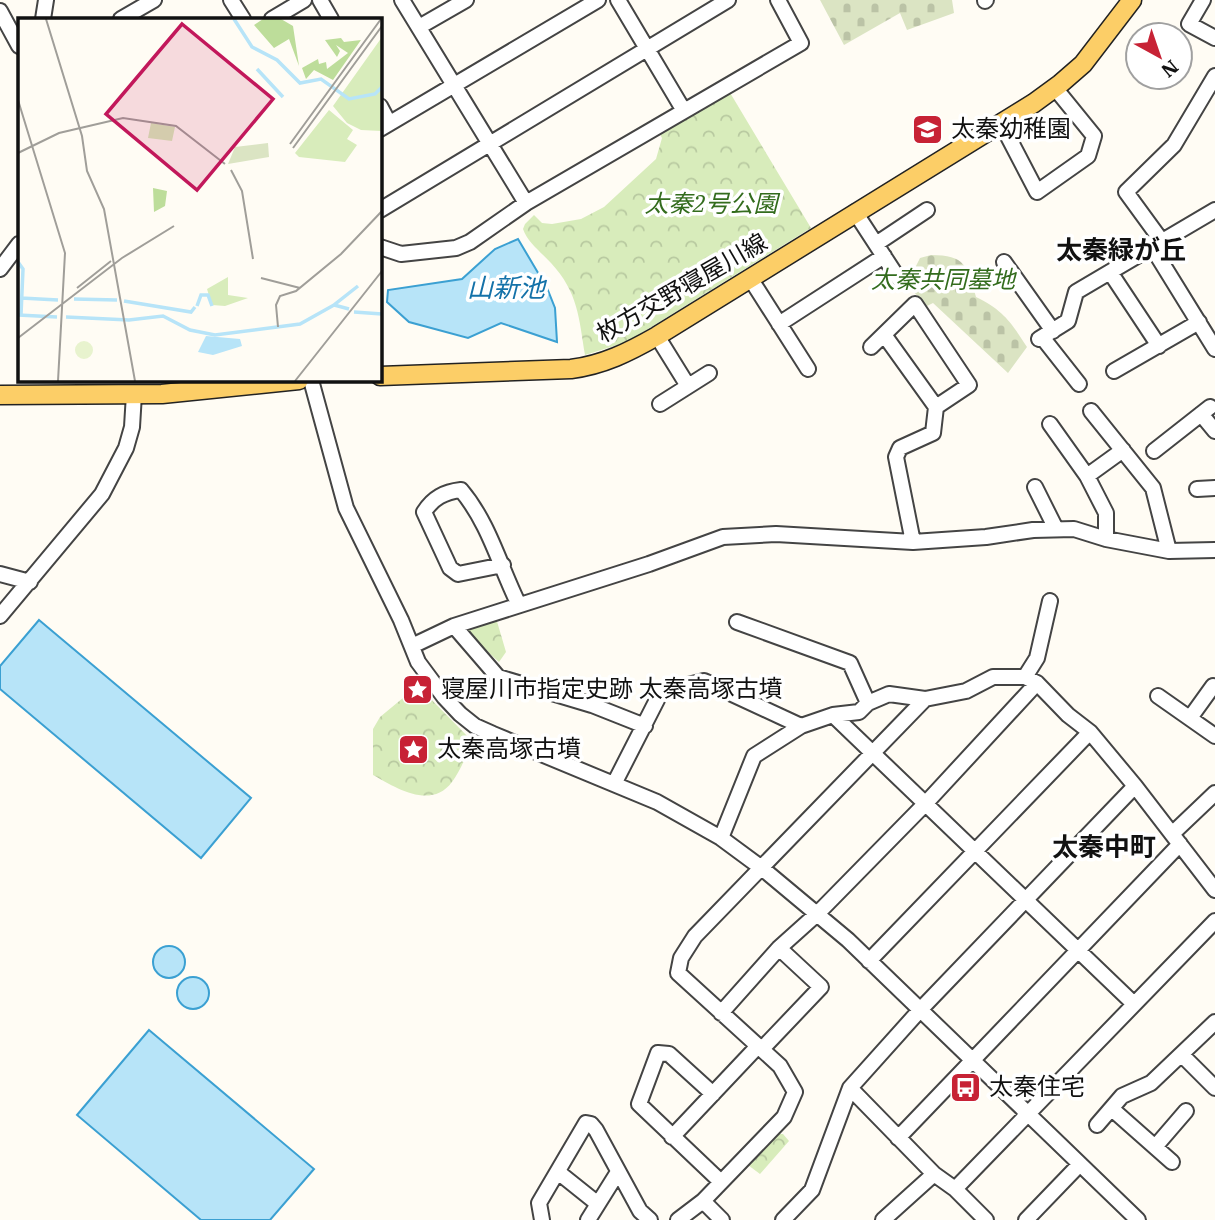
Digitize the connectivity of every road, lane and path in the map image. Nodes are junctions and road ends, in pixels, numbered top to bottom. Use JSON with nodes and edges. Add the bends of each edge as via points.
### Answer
{"nodes":[{"id":1,"x":46,"y":0,"type":"edge"},
{"id":2,"x":154,"y":0,"type":"edge"},
{"id":3,"x":231,"y":0,"type":"edge"},
{"id":4,"x":304,"y":0,"type":"edge"},
{"id":5,"x":320,"y":0,"type":"edge"},
{"id":6,"x":402,"y":0,"type":"edge"},
{"id":7,"x":466,"y":0,"type":"edge"},
{"id":8,"x":598,"y":0,"type":"edge"},
{"id":9,"x":618,"y":0,"type":"edge"},
{"id":10,"x":728,"y":0,"type":"edge"},
{"id":11,"x":778,"y":0,"type":"edge"},
{"id":12,"x":1132,"y":0,"type":"edge"},
{"id":13,"x":1203,"y":0,"type":"edge"},
{"id":14,"x":0,"y":11,"type":"edge"},
{"id":15,"x":43,"y":18,"type":"edge"},
{"id":16,"x":123,"y":18,"type":"edge"},
{"id":17,"x":242,"y":18,"type":"edge"},
{"id":18,"x":274,"y":18,"type":"edge"},
{"id":19,"x":330,"y":18,"type":"edge"},
{"id":20,"x":419,"y":27,"type":"junction"},
{"id":21,"x":1215,"y":38,"type":"edge"},
{"id":22,"x":18,"y":44,"type":"edge"},
{"id":23,"x":648,"y":50,"type":"junction"},
{"id":24,"x":1215,"y":76,"type":"edge"},
{"id":25,"x":454,"y":86,"type":"junction"},
{"id":26,"x":1055,"y":88,"type":"junction"},
{"id":27,"x":684,"y":111,"type":"junction"},
{"id":28,"x":1001,"y":123,"type":"junction"},
{"id":29,"x":385,"y":126,"type":"edge"},
{"id":30,"x":490,"y":143,"type":"junction"},
{"id":31,"x":526,"y":202,"type":"junction"},
{"id":32,"x":382,"y":209,"type":"edge"},
{"id":33,"x":927,"y":210,"type":"dead end"},
{"id":34,"x":855,"y":212,"type":"junction"},
{"id":35,"x":1214,"y":212,"type":"edge"},
{"id":36,"x":1157,"y":244,"type":"junction"},
{"id":37,"x":18,"y":245,"type":"edge"},
{"id":38,"x":382,"y":248,"type":"edge"},
{"id":39,"x":880,"y":250,"type":"junction"},
{"id":40,"x":1004,"y":262,"type":"dead end"},
{"id":41,"x":0,"y":269,"type":"edge"},
{"id":42,"x":1110,"y":272,"type":"junction"},
{"id":43,"x":750,"y":278,"type":"junction"},
{"id":44,"x":898,"y":278,"type":"dead end"},
{"id":45,"x":1199,"y":322,"type":"junction"},
{"id":46,"x":779,"y":324,"type":"junction"},
{"id":47,"x":885,"y":335,"type":"junction"},
{"id":48,"x":657,"y":336,"type":"junction"},
{"id":49,"x":1044,"y":336,"type":"junction"},
{"id":50,"x":1159,"y":346,"type":"junction"},
{"id":51,"x":871,"y":347,"type":"dead end"},
{"id":52,"x":1215,"y":348,"type":"edge"},
{"id":53,"x":807,"y":369,"type":"dead end"},
{"id":54,"x":1114,"y":371,"type":"dead end"},
{"id":55,"x":709,"y":373,"type":"dead end"},
{"id":56,"x":382,"y":376,"type":"edge"},
{"id":57,"x":279,"y":382,"type":"edge"},
{"id":58,"x":312,"y":382,"type":"edge"},
{"id":59,"x":1079,"y":384,"type":"dead end"},
{"id":60,"x":688,"y":386,"type":"junction"},
{"id":61,"x":134,"y":394,"type":"junction"},
{"id":62,"x":0,"y":395,"type":"edge"},
{"id":63,"x":660,"y":404,"type":"dead end"},
{"id":64,"x":936,"y":407,"type":"junction"},
{"id":65,"x":1091,"y":411,"type":"dead end"},
{"id":66,"x":1050,"y":424,"type":"dead end"},
{"id":67,"x":1215,"y":431,"type":"edge"},
{"id":68,"x":1123,"y":450,"type":"junction"},
{"id":69,"x":1154,"y":451,"type":"dead end"},
{"id":70,"x":1087,"y":476,"type":"junction"},
{"id":71,"x":1035,"y":487,"type":"dead end"},
{"id":72,"x":1215,"y":488,"type":"edge"},
{"id":73,"x":1197,"y":489,"type":"dead end"},
{"id":74,"x":1056,"y":529,"type":"junction"},
{"id":75,"x":1106,"y":539,"type":"junction"},
{"id":76,"x":913,"y":542,"type":"junction"},
{"id":77,"x":1215,"y":550,"type":"edge"},
{"id":78,"x":1169,"y":551,"type":"junction"},
{"id":79,"x":503,"y":565,"type":"junction"},
{"id":80,"x":0,"y":575,"type":"edge"},
{"id":81,"x":30,"y":582,"type":"junction"},
{"id":82,"x":1050,"y":601,"type":"dead end"},
{"id":83,"x":519,"y":606,"type":"junction"},
{"id":84,"x":0,"y":616,"type":"edge"},
{"id":85,"x":737,"y":622,"type":"dead end"},
{"id":86,"x":454,"y":626,"type":"junction"},
{"id":87,"x":412,"y":646,"type":"junction"},
{"id":88,"x":1031,"y":680,"type":"junction"},
{"id":89,"x":1215,"y":687,"type":"edge"},
{"id":90,"x":1158,"y":696,"type":"dead end"},
{"id":91,"x":925,"y":699,"type":"junction"},
{"id":92,"x":868,"y":703,"type":"junction"},
{"id":93,"x":833,"y":715,"type":"junction"},
{"id":94,"x":1190,"y":718,"type":"junction"},
{"id":95,"x":645,"y":726,"type":"junction"},
{"id":96,"x":802,"y":726,"type":"junction"},
{"id":97,"x":1090,"y":732,"type":"junction"},
{"id":98,"x":1215,"y":736,"type":"edge"},
{"id":99,"x":873,"y":753,"type":"junction"},
{"id":100,"x":614,"y":784,"type":"junction"},
{"id":101,"x":1135,"y":786,"type":"junction"},
{"id":102,"x":1215,"y":793,"type":"edge"},
{"id":103,"x":926,"y":803,"type":"junction"},
{"id":104,"x":721,"y":838,"type":"junction"},
{"id":105,"x":1176,"y":839,"type":"junction"},
{"id":106,"x":975,"y":851,"type":"junction"},
{"id":107,"x":763,"y":869,"type":"junction"},
{"id":108,"x":1215,"y":890,"type":"edge"},
{"id":109,"x":1026,"y":901,"type":"junction"},
{"id":110,"x":818,"y":913,"type":"junction"},
{"id":111,"x":1213,"y":927,"type":"edge"},
{"id":112,"x":779,"y":948,"type":"junction"},
{"id":113,"x":1077,"y":950,"type":"junction"},
{"id":114,"x":869,"y":961,"type":"junction"},
{"id":115,"x":1134,"y":1004,"type":"junction"},
{"id":116,"x":920,"y":1010,"type":"junction"},
{"id":117,"x":721,"y":1013,"type":"junction"},
{"id":118,"x":1215,"y":1022,"type":"edge"},
{"id":119,"x":760,"y":1047,"type":"junction"},
{"id":120,"x":1182,"y":1055,"type":"junction"},
{"id":121,"x":973,"y":1060,"type":"junction"},
{"id":122,"x":850,"y":1088,"type":"junction"},
{"id":123,"x":1215,"y":1088,"type":"edge"},
{"id":124,"x":713,"y":1094,"type":"junction"},
{"id":125,"x":1112,"y":1109,"type":"junction"},
{"id":126,"x":1186,"y":1111,"type":"dead end"},
{"id":127,"x":1028,"y":1113,"type":"junction"},
{"id":128,"x":1097,"y":1125,"type":"dead end"},
{"id":129,"x":672,"y":1137,"type":"junction"},
{"id":130,"x":898,"y":1138,"type":"junction"},
{"id":131,"x":1155,"y":1147,"type":"junction"},
{"id":132,"x":1172,"y":1162,"type":"dead end"},
{"id":133,"x":1080,"y":1164,"type":"junction"},
{"id":134,"x":558,"y":1172,"type":"junction"},
{"id":135,"x":618,"y":1172,"type":"junction"},
{"id":136,"x":934,"y":1174,"type":"junction"},
{"id":137,"x":721,"y":1182,"type":"junction"},
{"id":138,"x":955,"y":1189,"type":"junction"},
{"id":139,"x":703,"y":1201,"type":"junction"},
{"id":140,"x":598,"y":1204,"type":"junction"},
{"id":141,"x":542,"y":1220,"type":"edge"},
{"id":142,"x":588,"y":1220,"type":"edge"},
{"id":143,"x":650,"y":1220,"type":"edge"},
{"id":144,"x":678,"y":1220,"type":"edge"},
{"id":145,"x":722,"y":1220,"type":"edge"},
{"id":146,"x":783,"y":1220,"type":"edge"},
{"id":147,"x":883,"y":1220,"type":"edge"},
{"id":148,"x":986,"y":1220,"type":"edge"},
{"id":149,"x":1026,"y":1220,"type":"edge"},
{"id":150,"x":1138,"y":1220,"type":"edge"}],
"edges":[{"from":1,"to":15,"type":"street"},
{"from":2,"to":16,"type":"street"},
{"from":3,"to":17,"type":"street"},
{"from":4,"to":18,"type":"street"},
{"from":5,"to":19,"type":"street"},
{"from":6,"to":20,"type":"street"},
{"from":7,"to":20,"type":"street"},
{"from":8,"to":25,"type":"street"},
{"from":9,"to":23,"type":"street"},
{"from":10,"to":23,"type":"street"},
{"from":11,"to":27,"type":"street","via":[[802,43]]},
{"from":12,"to":26,"type":"main road","name":"枚方交野寝屋川線","via":[[1083,64]]},
{"from":13,"to":21,"type":"street","via":[[1189,24]]},
{"from":14,"to":22,"type":"street"},
{"from":20,"to":25,"type":"street"},
{"from":23,"to":27,"type":"street"},
{"from":23,"to":30,"type":"street"},
{"from":24,"to":36,"type":"street","via":[[1174,145],[1126,192]]},
{"from":25,"to":29,"type":"street"},
{"from":25,"to":30,"type":"street"},
{"from":26,"to":28,"type":"main road","name":"枚方交野寝屋川線"},
{"from":26,"to":28,"type":"street","via":[[1094,136],[1088,156],[1037,192]]},
{"from":27,"to":31,"type":"street"},
{"from":28,"to":34,"type":"main road","name":"枚方交野寝屋川線"},
{"from":30,"to":31,"type":"street"},
{"from":30,"to":32,"type":"street"},
{"from":31,"to":38,"type":"street","via":[[456,248],[401,254]]},
{"from":33,"to":39,"type":"street"},
{"from":34,"to":39,"type":"street"},
{"from":34,"to":43,"type":"main road","name":"枚方交野寝屋川線"},
{"from":35,"to":36,"type":"street"},
{"from":36,"to":42,"type":"street"},
{"from":36,"to":45,"type":"street"},
{"from":37,"to":41,"type":"street"},
{"from":39,"to":44,"type":"street"},
{"from":39,"to":46,"type":"street"},
{"from":40,"to":49,"type":"street"},
{"from":42,"to":49,"type":"street","via":[[1076,292],[1068,321]]},
{"from":42,"to":50,"type":"street"},
{"from":43,"to":46,"type":"street"},
{"from":43,"to":48,"type":"main road","name":"枚方交野寝屋川線"},
{"from":45,"to":50,"type":"street"},
{"from":45,"to":52,"type":"street"},
{"from":46,"to":53,"type":"street"},
{"from":47,"to":51,"type":"street"},
{"from":47,"to":64,"type":"street"},
{"from":47,"to":64,"type":"street","via":[[915,304],[969,385]]},
{"from":48,"to":56,"type":"main road","name":"枚方交野寝屋川線","via":[[620,357],[590,367]]},
{"from":48,"to":60,"type":"street"},
{"from":49,"to":59,"type":"street"},
{"from":50,"to":54,"type":"street"},
{"from":55,"to":60,"type":"street"},
{"from":57,"to":61,"type":"main road"},
{"from":58,"to":87,"type":"street","via":[[346,508]]},
{"from":60,"to":63,"type":"street"},
{"from":61,"to":62,"type":"main road"},
{"from":61,"to":81,"type":"street","via":[[126,448],[102,494]]},
{"from":64,"to":76,"type":"street","via":[[933,433],[900,447],[896,457]]},
{"from":65,"to":68,"type":"street"},
{"from":66,"to":70,"type":"street"},
{"from":67,"to":69,"type":"street","via":[[1206,411]]},
{"from":68,"to":70,"type":"street"},
{"from":68,"to":78,"type":"street","via":[[1153,488]]},
{"from":70,"to":75,"type":"street","via":[[1106,513]]},
{"from":71,"to":74,"type":"street"},
{"from":72,"to":73,"type":"street"},
{"from":74,"to":75,"type":"street","via":[[1074,529]]},
{"from":74,"to":76,"type":"street"},
{"from":75,"to":78,"type":"street"},
{"from":76,"to":83,"type":"street","via":[[776,534],[723,537]]},
{"from":77,"to":78,"type":"street"},
{"from":79,"to":79,"type":"street","via":[[461,490],[431,501],[424,512],[450,568],[458,574]]},
{"from":79,"to":83,"type":"street"},
{"from":80,"to":81,"type":"street"},
{"from":81,"to":84,"type":"street"},
{"from":82,"to":88,"type":"street"},
{"from":83,"to":86,"type":"street"},
{"from":85,"to":92,"type":"street","via":[[850,663]]},
{"from":86,"to":87,"type":"street"},
{"from":86,"to":95,"type":"street","via":[[498,677]]},
{"from":87,"to":100,"type":"street","via":[[444,697],[475,726]]},
{"from":88,"to":91,"type":"street","via":[[993,677],[966,691]]},
{"from":88,"to":97,"type":"street"},
{"from":88,"to":103,"type":"street"},
{"from":89,"to":94,"type":"street"},
{"from":90,"to":94,"type":"street"},
{"from":91,"to":92,"type":"street","via":[[889,694]]},
{"from":91,"to":99,"type":"street"},
{"from":92,"to":93,"type":"street","via":[[859,712]]},
{"from":93,"to":96,"type":"street"},
{"from":93,"to":99,"type":"street"},
{"from":94,"to":98,"type":"street"},
{"from":95,"to":96,"type":"street","via":[[662,692],[704,681]]},
{"from":95,"to":100,"type":"street"},
{"from":96,"to":104,"type":"street","via":[[754,756]]},
{"from":97,"to":101,"type":"street"},
{"from":97,"to":106,"type":"street"},
{"from":99,"to":103,"type":"street"},
{"from":99,"to":107,"type":"street"},
{"from":100,"to":104,"type":"street"},
{"from":101,"to":105,"type":"street"},
{"from":101,"to":109,"type":"street"},
{"from":102,"to":105,"type":"street"},
{"from":103,"to":106,"type":"street"},
{"from":103,"to":110,"type":"street"},
{"from":104,"to":107,"type":"street"},
{"from":105,"to":108,"type":"street"},
{"from":105,"to":113,"type":"street"},
{"from":106,"to":109,"type":"street"},
{"from":106,"to":114,"type":"street"},
{"from":107,"to":110,"type":"street"},
{"from":107,"to":117,"type":"street","via":[[695,936],[681,958],[678,973]]},
{"from":109,"to":113,"type":"street"},
{"from":109,"to":116,"type":"street"},
{"from":110,"to":112,"type":"street"},
{"from":110,"to":114,"type":"street"},
{"from":111,"to":115,"type":"street"},
{"from":112,"to":117,"type":"street"},
{"from":112,"to":119,"type":"street","via":[[821,987]]},
{"from":113,"to":115,"type":"street"},
{"from":113,"to":121,"type":"street"},
{"from":114,"to":116,"type":"street"},
{"from":115,"to":127,"type":"street"},
{"from":116,"to":121,"type":"street"},
{"from":116,"to":122,"type":"street"},
{"from":117,"to":119,"type":"street"},
{"from":118,"to":120,"type":"street"},
{"from":119,"to":124,"type":"street"},
{"from":119,"to":137,"type":"street","via":[[780,1066],[795,1092],[785,1117]]},
{"from":120,"to":123,"type":"street"},
{"from":120,"to":125,"type":"street","via":[[1151,1083],[1122,1096]]},
{"from":121,"to":127,"type":"street"},
{"from":121,"to":130,"type":"street"},
{"from":122,"to":130,"type":"street"},
{"from":122,"to":146,"type":"street","via":[[812,1190]]},
{"from":124,"to":129,"type":"street"},
{"from":124,"to":129,"type":"street","via":[[669,1054],[658,1053],[639,1104]]},
{"from":125,"to":128,"type":"street"},
{"from":125,"to":131,"type":"street"},
{"from":126,"to":131,"type":"street"},
{"from":127,"to":133,"type":"street"},
{"from":127,"to":138,"type":"street"},
{"from":129,"to":137,"type":"street"},
{"from":130,"to":136,"type":"street"},
{"from":131,"to":132,"type":"street"},
{"from":133,"to":149,"type":"street"},
{"from":133,"to":150,"type":"street"},
{"from":134,"to":135,"type":"street","via":[[586,1123],[596,1130]]},
{"from":134,"to":140,"type":"street"},
{"from":134,"to":141,"type":"street","via":[[540,1203]]},
{"from":135,"to":140,"type":"street"},
{"from":135,"to":143,"type":"street"},
{"from":136,"to":138,"type":"street"},
{"from":136,"to":147,"type":"street"},
{"from":137,"to":139,"type":"street"},
{"from":138,"to":148,"type":"street"},
{"from":139,"to":144,"type":"street"},
{"from":139,"to":145,"type":"street"},
{"from":140,"to":142,"type":"street"}]}
